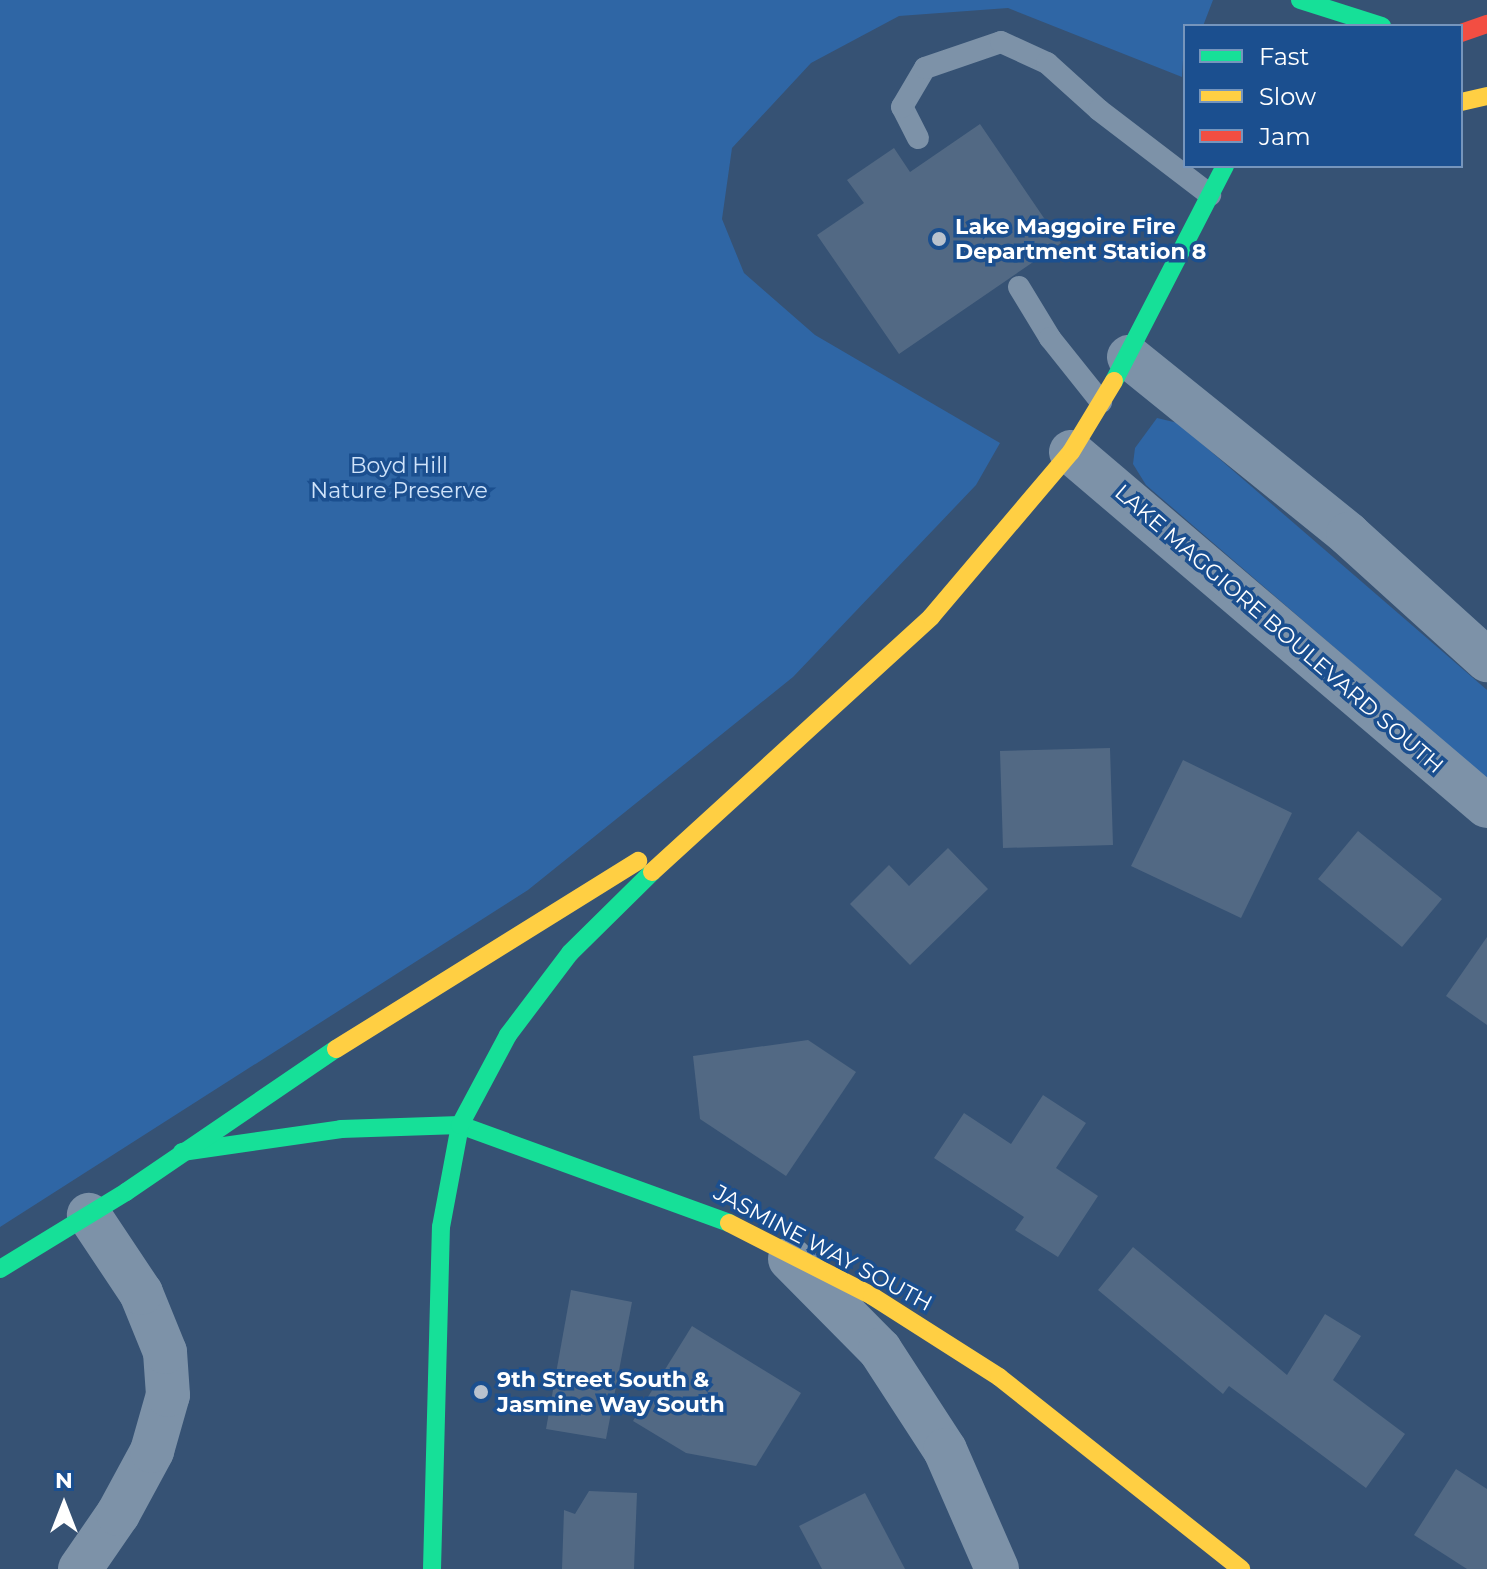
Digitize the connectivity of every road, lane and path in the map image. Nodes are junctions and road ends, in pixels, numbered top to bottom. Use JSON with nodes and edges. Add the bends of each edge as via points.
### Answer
{"nodes":[{"id":1,"x":1298,"y":4,"type":"edge"},
{"id":2,"x":1374,"y":24,"type":"edge"},
{"id":3,"x":1487,"y":24,"type":"edge"},
{"id":4,"x":1463,"y":32,"type":"edge"},
{"id":5,"x":1487,"y":96,"type":"edge"},
{"id":6,"x":1463,"y":102,"type":"edge"},
{"id":7,"x":918,"y":138,"type":"dead end"},
{"id":8,"x":1224,"y":168,"type":"edge"},
{"id":9,"x":1210,"y":195,"type":"junction"},
{"id":10,"x":1019,"y":287,"type":"dead end"},
{"id":11,"x":1129,"y":357,"type":"junction"},
{"id":12,"x":1101,"y":402,"type":"junction"},
{"id":13,"x":1071,"y":452,"type":"junction"},
{"id":14,"x":1487,"y":660,"type":"edge"},
{"id":15,"x":1487,"y":806,"type":"edge"},
{"id":16,"x":706,"y":819,"type":"junction"},
{"id":17,"x":460,"y":1125,"type":"junction"},
{"id":18,"x":182,"y":1152,"type":"junction"},
{"id":19,"x":89,"y":1215,"type":"junction"},
{"id":20,"x":790,"y":1259,"type":"junction"},
{"id":21,"x":0,"y":1269,"type":"edge"},
{"id":22,"x":80,"y":1569,"type":"edge"},
{"id":23,"x":432,"y":1569,"type":"edge"},
{"id":24,"x":997,"y":1569,"type":"edge"},
{"id":25,"x":1241,"y":1569,"type":"edge"}],
"edges":[{"from":1,"to":2,"type":"main road"},
{"from":3,"to":4,"type":"main road"},
{"from":5,"to":6,"type":"main road"},
{"from":7,"to":9,"type":"lane","via":[[902,107],[925,68],[1001,42],[1047,63]]},
{"from":8,"to":9,"type":"main road"},
{"from":9,"to":11,"type":"main road"},
{"from":10,"to":12,"type":"lane","via":[[1050,338]]},
{"from":11,"to":12,"type":"main road"},
{"from":11,"to":14,"type":"street","via":[[1348,534]]},
{"from":12,"to":13,"type":"main road"},
{"from":13,"to":15,"type":"street","name":"LAKE MAGGIORE BOULEVARD SOUTH"},
{"from":13,"to":16,"type":"main road","via":[[931,617]]},
{"from":16,"to":17,"type":"main road","via":[[570,953],[508,1035]]},
{"from":16,"to":18,"type":"main road","via":[[343,1044]]},
{"from":17,"to":18,"type":"main road","via":[[341,1129]]},
{"from":17,"to":20,"type":"main road","name":"JASMINE WAY SOUTH","via":[[700,1208]]},
{"from":17,"to":23,"type":"main road","via":[[441,1227]]},
{"from":18,"to":19,"type":"main road"},
{"from":19,"to":21,"type":"main road"},
{"from":19,"to":22,"type":"street","via":[[141,1293],[165,1352],[168,1395],[152,1451]]},
{"from":20,"to":24,"type":"street","via":[[880,1350],[945,1450]]},
{"from":20,"to":25,"type":"main road","name":"JASMINE WAY SOUTH","via":[[872,1296],[999,1377]]}]}
